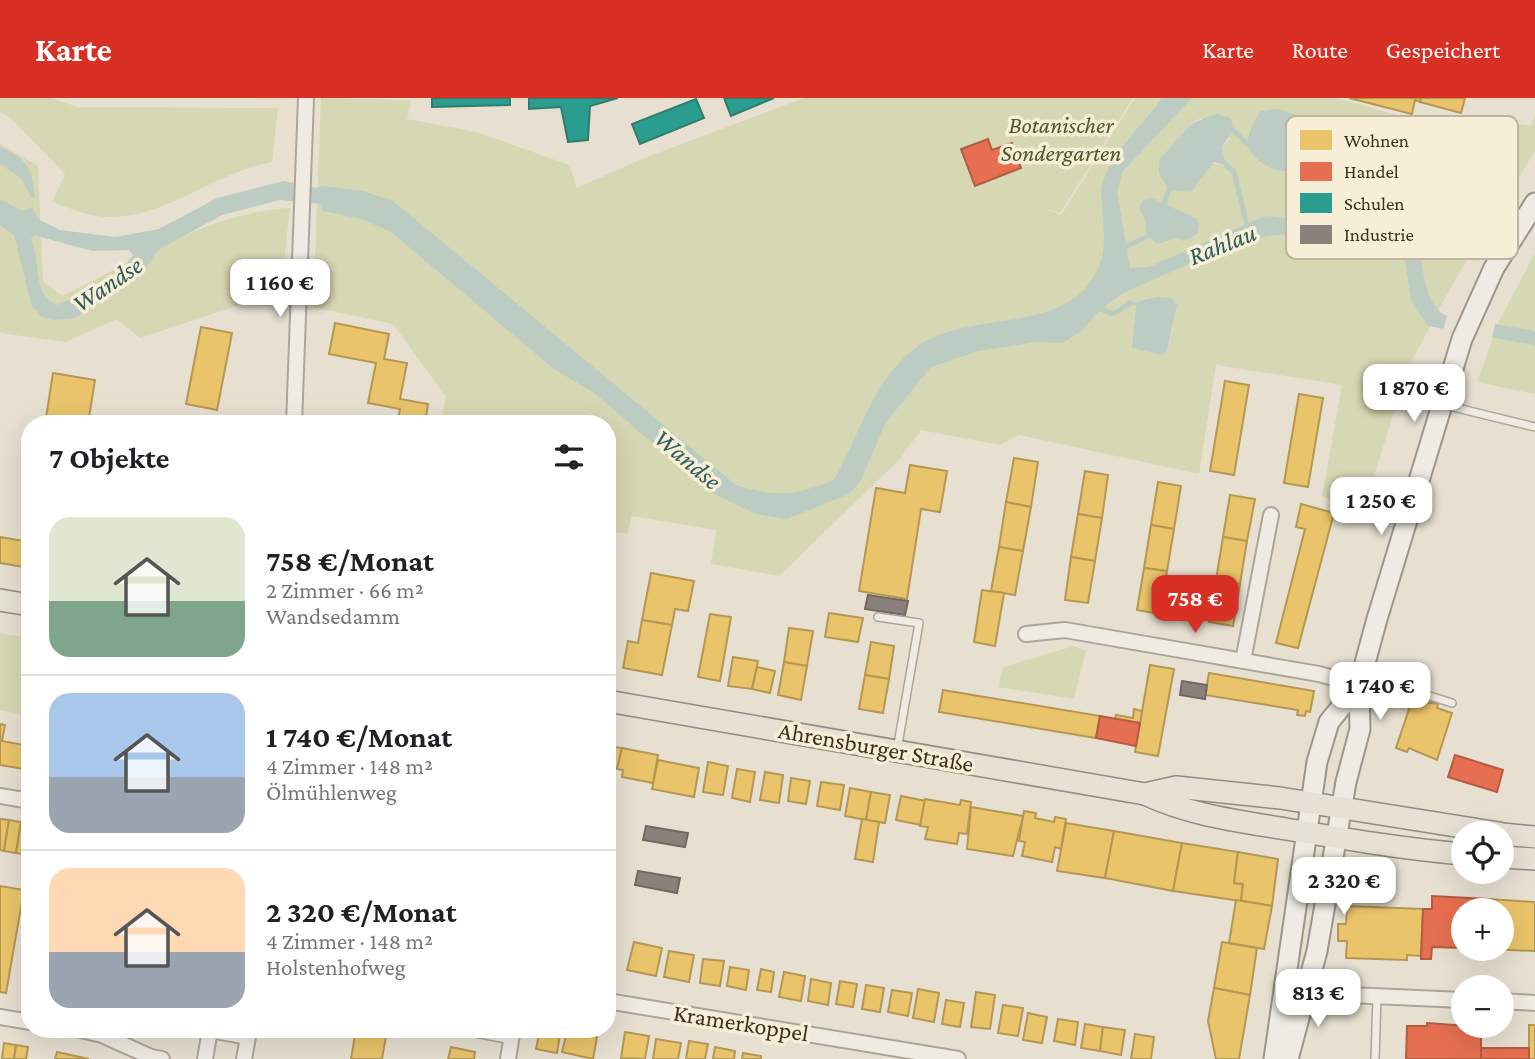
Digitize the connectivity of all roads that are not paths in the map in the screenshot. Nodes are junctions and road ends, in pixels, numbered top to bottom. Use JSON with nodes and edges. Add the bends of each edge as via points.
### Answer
{"nodes":[{"id":1,"x":306,"y":98,"type":"edge"},
{"id":2,"x":1535,"y":203,"type":"edge"},
{"id":3,"x":1518,"y":230,"type":"edge"},
{"id":4,"x":1500,"y":259,"type":"edge"},
{"id":5,"x":1441,"y":404,"type":"junction"},
{"id":6,"x":295,"y":415,"type":"edge"},
{"id":7,"x":1535,"y":427,"type":"edge"},
{"id":8,"x":1271,"y":515,"type":"dead end"},
{"id":9,"x":0,"y":600,"type":"edge"},
{"id":10,"x":21,"y":604,"type":"edge"},
{"id":11,"x":878,"y":617,"type":"dead end"},
{"id":12,"x":1026,"y":634,"type":"dead end"},
{"id":13,"x":1243,"y":661,"type":"junction"},
{"id":14,"x":1360,"y":680,"type":"junction"},
{"id":15,"x":616,"y":703,"type":"edge"},
{"id":16,"x":1452,"y":703,"type":"dead end"},
{"id":17,"x":897,"y":751,"type":"junction"},
{"id":18,"x":1145,"y":794,"type":"junction"},
{"id":19,"x":0,"y":796,"type":"edge"},
{"id":20,"x":21,"y":800,"type":"edge"},
{"id":21,"x":1309,"y":803,"type":"junction"},
{"id":22,"x":1342,"y":808,"type":"junction"},
{"id":23,"x":1451,"y":825,"type":"edge"},
{"id":24,"x":1306,"y":833,"type":"junction"},
{"id":25,"x":1514,"y":835,"type":"edge"},
{"id":26,"x":1535,"y":837,"type":"edge"},
{"id":27,"x":1337,"y":838,"type":"junction"},
{"id":28,"x":1451,"y":852,"type":"edge"},
{"id":29,"x":1514,"y":858,"type":"edge"},
{"id":30,"x":1535,"y":859,"type":"edge"},
{"id":31,"x":1308,"y":986,"type":"junction"},
{"id":32,"x":1377,"y":996,"type":"junction"},
{"id":33,"x":1451,"y":999,"type":"edge"},
{"id":34,"x":616,"y":1002,"type":"edge"},
{"id":35,"x":1514,"y":1002,"type":"edge"},
{"id":36,"x":1535,"y":1003,"type":"edge"},
{"id":37,"x":0,"y":1017,"type":"edge"},
{"id":38,"x":21,"y":1020,"type":"edge"},
{"id":39,"x":108,"y":1038,"type":"edge"},
{"id":40,"x":209,"y":1038,"type":"edge"},
{"id":41,"x":248,"y":1038,"type":"edge"},
{"id":42,"x":512,"y":1038,"type":"edge"},
{"id":43,"x":162,"y":1059,"type":"edge"},
{"id":44,"x":205,"y":1059,"type":"edge"},
{"id":45,"x":244,"y":1059,"type":"edge"},
{"id":46,"x":508,"y":1059,"type":"edge"},
{"id":47,"x":958,"y":1059,"type":"edge"},
{"id":48,"x":1274,"y":1059,"type":"edge"},
{"id":49,"x":1288,"y":1059,"type":"edge"},
{"id":50,"x":1375,"y":1059,"type":"edge"}],
"edges":[{"from":1,"to":6,"type":"street"},
{"from":2,"to":3,"type":"main road"},
{"from":4,"to":5,"type":"main road","via":[[1462,339]]},
{"from":5,"to":7,"type":"lane"},
{"from":5,"to":14,"type":"main road"},
{"from":8,"to":13,"type":"street"},
{"from":9,"to":10,"type":"main road"},
{"from":11,"to":17,"type":"lane","via":[[919,623]]},
{"from":12,"to":13,"type":"street","via":[[1065,630]]},
{"from":13,"to":14,"type":"street"},
{"from":14,"to":16,"type":"lane"},
{"from":14,"to":21,"type":"main road","via":[[1329,722]]},
{"from":14,"to":22,"type":"main road","via":[[1360,729]]},
{"from":15,"to":17,"type":"main road","name":"Ahrensburger Straße"},
{"from":17,"to":18,"type":"main road","name":"Ahrensburger Straße"},
{"from":18,"to":21,"type":"main road","name":"Ahrensburger Straße","via":[[1176,787]]},
{"from":18,"to":24,"type":"main road","name":"Ahrensburger Straße","via":[[1174,808]]},
{"from":19,"to":20,"type":"street"},
{"from":21,"to":22,"type":"main road","name":"Ahrensburger Straße"},
{"from":21,"to":24,"type":"main road"},
{"from":22,"to":23,"type":"main road","name":"Ahrensburger Straße"},
{"from":22,"to":27,"type":"main road"},
{"from":24,"to":27,"type":"main road","name":"Ahrensburger Straße"},
{"from":24,"to":48,"type":"main road"},
{"from":25,"to":26,"type":"main road","name":"Ahrensburger Straße"},
{"from":27,"to":28,"type":"main road","name":"Ahrensburger Straße"},
{"from":27,"to":31,"type":"main road"},
{"from":29,"to":30,"type":"main road"},
{"from":31,"to":32,"type":"street"},
{"from":31,"to":49,"type":"main road"},
{"from":32,"to":33,"type":"street"},
{"from":32,"to":50,"type":"lane"},
{"from":34,"to":47,"type":"street","name":"Kramerkoppel"},
{"from":35,"to":36,"type":"street"},
{"from":37,"to":38,"type":"street"},
{"from":39,"to":43,"type":"street"},
{"from":40,"to":44,"type":"street"},
{"from":41,"to":45,"type":"street"},
{"from":42,"to":46,"type":"street"}]}
